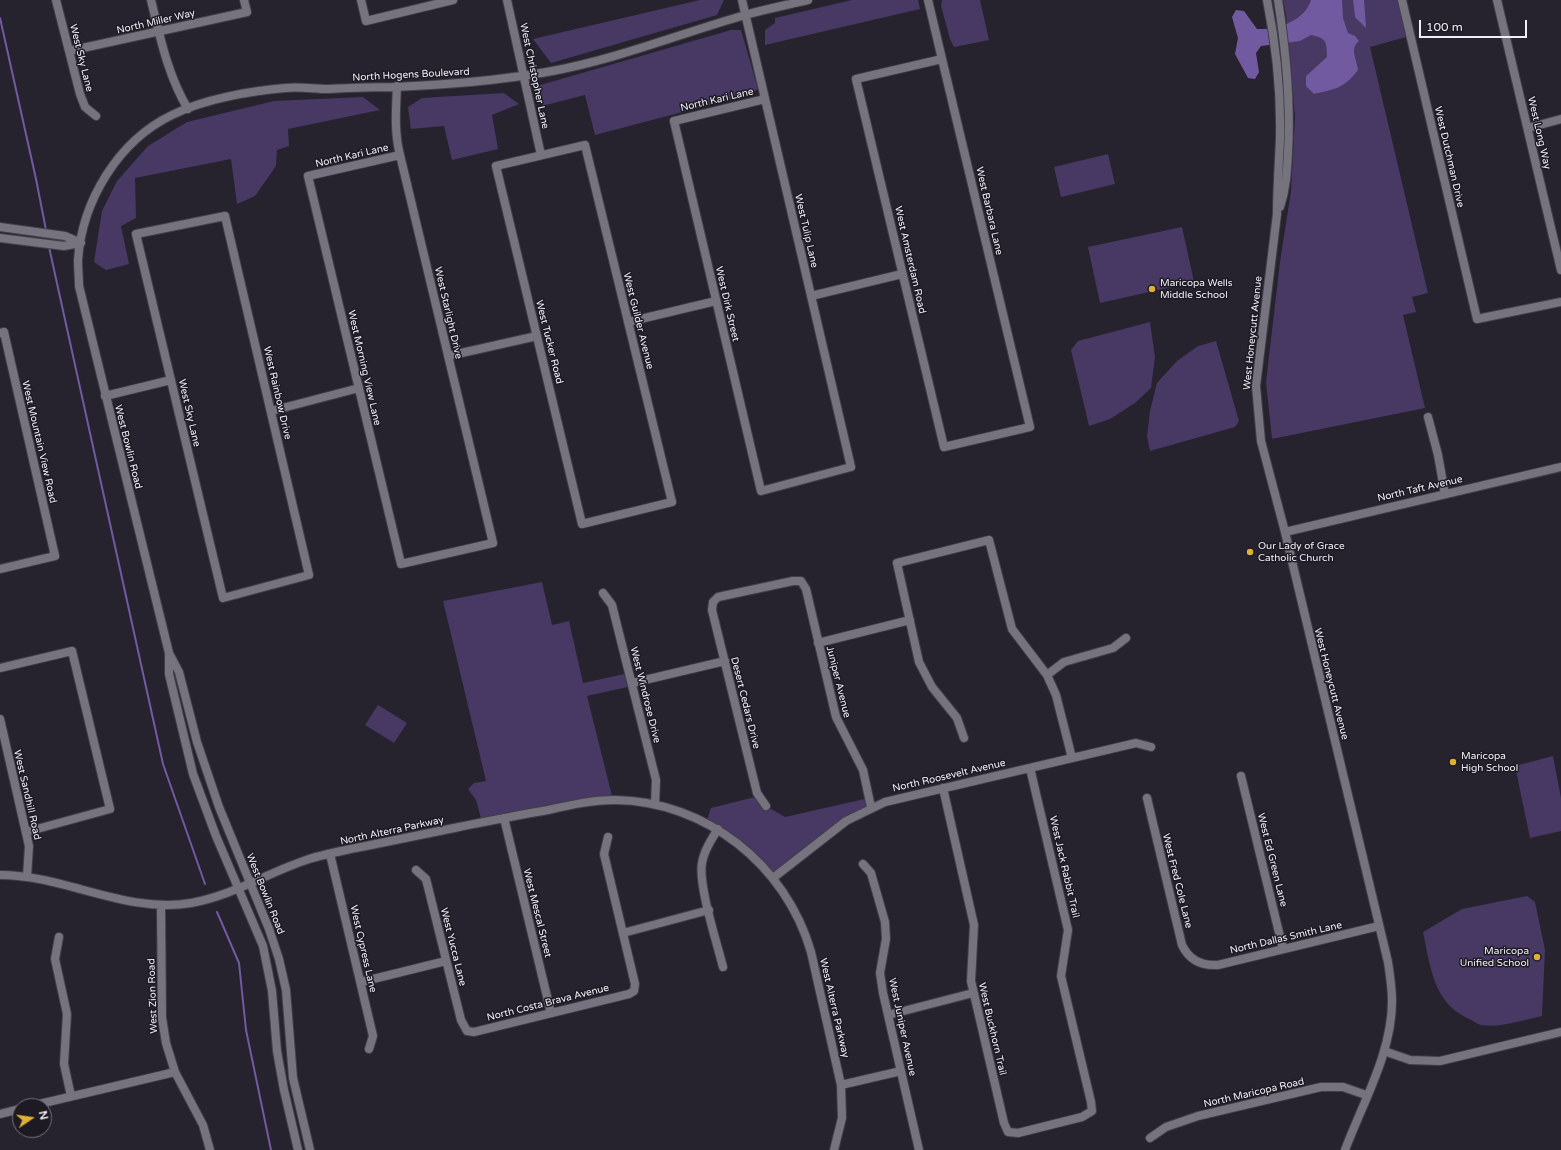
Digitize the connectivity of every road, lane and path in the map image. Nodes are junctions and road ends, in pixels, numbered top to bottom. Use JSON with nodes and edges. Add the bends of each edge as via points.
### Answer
{"nodes":[{"id":1,"x":56,"y":0,"type":"edge"},
{"id":2,"x":151,"y":0,"type":"edge"},
{"id":3,"x":244,"y":0,"type":"edge"},
{"id":4,"x":361,"y":0,"type":"edge"},
{"id":5,"x":453,"y":0,"type":"edge"},
{"id":6,"x":507,"y":0,"type":"edge"},
{"id":7,"x":742,"y":0,"type":"edge"},
{"id":8,"x":808,"y":0,"type":"edge"},
{"id":9,"x":928,"y":0,"type":"edge"},
{"id":10,"x":1267,"y":0,"type":"edge"},
{"id":11,"x":1278,"y":0,"type":"edge"},
{"id":12,"x":1402,"y":0,"type":"edge"},
{"id":13,"x":1497,"y":0,"type":"edge"},
{"id":14,"x":745,"y":15,"type":"junction"},
{"id":15,"x":158,"y":31,"type":"junction"},
{"id":16,"x":69,"y":52,"type":"junction"},
{"id":17,"x":942,"y":59,"type":"junction"},
{"id":18,"x":523,"y":76,"type":"junction"},
{"id":19,"x":397,"y":86,"type":"junction"},
{"id":20,"x":765,"y":99,"type":"junction"},
{"id":21,"x":188,"y":109,"type":"junction"},
{"id":22,"x":96,"y":116,"type":"dead end"},
{"id":23,"x":1561,"y":120,"type":"edge"},
{"id":24,"x":674,"y":121,"type":"joint"},
{"id":25,"x":1528,"y":128,"type":"junction"},
{"id":26,"x":400,"y":155,"type":"junction"},
{"id":27,"x":541,"y":155,"type":"junction"},
{"id":28,"x":308,"y":176,"type":"joint"},
{"id":29,"x":1277,"y":214,"type":"junction"},
{"id":30,"x":225,"y":216,"type":"joint"},
{"id":31,"x":0,"y":227,"type":"edge"},
{"id":32,"x":0,"y":238,"type":"edge"},
{"id":33,"x":81,"y":243,"type":"junction"},
{"id":34,"x":1561,"y":270,"type":"edge"},
{"id":35,"x":902,"y":274,"type":"junction"},
{"id":36,"x":811,"y":296,"type":"junction"},
{"id":37,"x":716,"y":301,"type":"junction"},
{"id":38,"x":1561,"y":302,"type":"edge"},
{"id":39,"x":628,"y":322,"type":"junction"},
{"id":40,"x":2,"y":333,"type":"edge"},
{"id":41,"x":537,"y":336,"type":"junction"},
{"id":42,"x":448,"y":356,"type":"junction"},
{"id":43,"x":171,"y":380,"type":"junction"},
{"id":44,"x":359,"y":388,"type":"junction"},
{"id":45,"x":105,"y":396,"type":"junction"},
{"id":46,"x":271,"y":411,"type":"junction"},
{"id":47,"x":1428,"y":417,"type":"dead end"},
{"id":48,"x":944,"y":447,"type":"joint"},
{"id":49,"x":1561,"y":467,"type":"edge"},
{"id":50,"x":761,"y":491,"type":"joint"},
{"id":51,"x":1445,"y":494,"type":"junction"},
{"id":52,"x":582,"y":524,"type":"joint"},
{"id":53,"x":1285,"y":532,"type":"junction"},
{"id":54,"x":401,"y":564,"type":"joint"},
{"id":55,"x":0,"y":569,"type":"edge"},
{"id":56,"x":309,"y":575,"type":"joint"},
{"id":57,"x":801,"y":581,"type":"joint"},
{"id":58,"x":603,"y":593,"type":"dead end"},
{"id":59,"x":910,"y":620,"type":"junction"},
{"id":60,"x":1126,"y":638,"type":"dead end"},
{"id":61,"x":818,"y":643,"type":"junction"},
{"id":62,"x":169,"y":653,"type":"junction"},
{"id":63,"x":725,"y":661,"type":"junction"},
{"id":64,"x":0,"y":668,"type":"edge"},
{"id":65,"x":1047,"y":675,"type":"junction"},
{"id":66,"x":632,"y":683,"type":"junction"},
{"id":67,"x":0,"y":719,"type":"edge"},
{"id":68,"x":964,"y":738,"type":"dead end"},
{"id":69,"x":1151,"y":747,"type":"dead end"},
{"id":70,"x":1072,"y":758,"type":"junction"},
{"id":71,"x":1030,"y":768,"type":"junction"},
{"id":72,"x":1241,"y":776,"type":"dead end"},
{"id":73,"x":943,"y":788,"type":"junction"},
{"id":74,"x":1147,"y":798,"type":"dead end"},
{"id":75,"x":655,"y":804,"type":"junction"},
{"id":76,"x":766,"y":806,"type":"dead end"},
{"id":77,"x":871,"y":807,"type":"junction"},
{"id":78,"x":504,"y":818,"type":"junction"},
{"id":79,"x":718,"y":829,"type":"junction"},
{"id":80,"x":26,"y":832,"type":"junction"},
{"id":81,"x":608,"y":837,"type":"dead end"},
{"id":82,"x":330,"y":854,"type":"junction"},
{"id":83,"x":863,"y":864,"type":"dead end"},
{"id":84,"x":416,"y":870,"type":"dead end"},
{"id":85,"x":0,"y":876,"type":"edge"},
{"id":86,"x":27,"y":877,"type":"junction"},
{"id":87,"x":773,"y":878,"type":"junction"},
{"id":88,"x":249,"y":883,"type":"junction"},
{"id":89,"x":239,"y":887,"type":"junction"},
{"id":90,"x":161,"y":904,"type":"junction"},
{"id":91,"x":709,"y":910,"type":"junction"},
{"id":92,"x":1379,"y":926,"type":"junction"},
{"id":93,"x":623,"y":933,"type":"junction"},
{"id":94,"x":59,"y":937,"type":"dead end"},
{"id":95,"x":1283,"y":949,"type":"junction"},
{"id":96,"x":446,"y":961,"type":"junction"},
{"id":97,"x":1197,"y":962,"type":"joint"},
{"id":98,"x":723,"y":967,"type":"dead end"},
{"id":99,"x":361,"y":982,"type":"junction"},
{"id":100,"x":973,"y":993,"type":"junction"},
{"id":101,"x":551,"y":1013,"type":"junction"},
{"id":102,"x":888,"y":1015,"type":"junction"},
{"id":103,"x":467,"y":1031,"type":"joint"},
{"id":104,"x":1561,"y":1032,"type":"edge"},
{"id":105,"x":369,"y":1048,"type":"dead end"},
{"id":106,"x":1384,"y":1051,"type":"junction"},
{"id":107,"x":901,"y":1071,"type":"junction"},
{"id":108,"x":175,"y":1072,"type":"junction"},
{"id":109,"x":841,"y":1085,"type":"junction"},
{"id":110,"x":1366,"y":1095,"type":"junction"},
{"id":111,"x":71,"y":1096,"type":"junction"},
{"id":112,"x":52,"y":1101,"type":"edge"},
{"id":113,"x":12,"y":1111,"type":"edge"},
{"id":114,"x":0,"y":1114,"type":"edge"},
{"id":115,"x":1008,"y":1132,"type":"joint"},
{"id":116,"x":1150,"y":1138,"type":"dead end"},
{"id":117,"x":210,"y":1150,"type":"edge"},
{"id":118,"x":298,"y":1150,"type":"edge"},
{"id":119,"x":310,"y":1150,"type":"edge"},
{"id":120,"x":834,"y":1150,"type":"edge"},
{"id":121,"x":919,"y":1150,"type":"edge"},
{"id":122,"x":1345,"y":1150,"type":"edge"}],
"edges":[{"from":1,"to":16,"type":"street","name":"West Sky Lane"},
{"from":2,"to":15,"type":"street"},
{"from":3,"to":15,"type":"street","name":"North Miller Way","via":[[247,12]]},
{"from":4,"to":5,"type":"street","via":[[366,21]]},
{"from":6,"to":18,"type":"street","name":"West Christopher Lane"},
{"from":7,"to":14,"type":"street","name":"West Tulip Lane"},
{"from":8,"to":14,"type":"street","name":"North Hogens Boulevard"},
{"from":9,"to":17,"type":"street","name":"West Barbara Lane"},
{"from":10,"to":29,"type":"street","name":"West Honeycutt Avenue","via":[[1276,53],[1280,137]]},
{"from":11,"to":29,"type":"street","name":"West Honeycutt Avenue","via":[[1286,53],[1289,137],[1285,190]]},
{"from":12,"to":38,"type":"street","name":"West Dutchman Drive","via":[[1477,319]]},
{"from":13,"to":25,"type":"street","name":"West Long Way"},
{"from":14,"to":18,"type":"street","name":"North Hogens Boulevard","via":[[652,46],[590,63]]},
{"from":14,"to":20,"type":"street","name":"West Tulip Lane"},
{"from":15,"to":16,"type":"street","name":"North Miller Way"},
{"from":15,"to":21,"type":"street","via":[[181,98]]},
{"from":16,"to":22,"type":"street","name":"West Sky Lane","via":[[85,106]]},
{"from":17,"to":35,"type":"street","name":"West Amsterdam Road","via":[[856,79]]},
{"from":17,"to":48,"type":"street","name":"West Barbara Lane","via":[[1030,427]]},
{"from":18,"to":19,"type":"street","name":"North Hogens Boulevard","via":[[461,84]]},
{"from":18,"to":27,"type":"street","name":"West Christopher Lane"},
{"from":19,"to":21,"type":"street","name":"North Hogens Boulevard","via":[[287,88],[225,98]]},
{"from":19,"to":26,"type":"street","name":"West Starlight Drive","via":[[395,118]]},
{"from":20,"to":24,"type":"street","name":"North Kari Lane"},
{"from":20,"to":36,"type":"street","name":"West Tulip Lane"},
{"from":21,"to":33,"type":"street","name":"North Hogens Boulevard","via":[[171,115],[143,134],[117,159],[93,200]]},
{"from":23,"to":25,"type":"street"},
{"from":24,"to":37,"type":"street","name":"West Dirk Street"},
{"from":25,"to":34,"type":"street","name":"West Long Way"},
{"from":26,"to":28,"type":"street","name":"North Kari Lane"},
{"from":26,"to":42,"type":"street","name":"West Starlight Drive"},
{"from":27,"to":39,"type":"street","name":"West Guilder Avenue","via":[[585,145]]},
{"from":27,"to":41,"type":"street","name":"West Tucker Road","via":[[496,166]]},
{"from":28,"to":44,"type":"street","name":"West Morning View Lane"},
{"from":29,"to":53,"type":"street","name":"West Honeycutt Avenue","via":[[1256,386],[1261,441]]},
{"from":30,"to":43,"type":"street","name":"West Sky Lane","via":[[136,234]]},
{"from":30,"to":46,"type":"street","name":"West Rainbow Drive"},
{"from":31,"to":33,"type":"street","via":[[65,236]]},
{"from":32,"to":33,"type":"street","via":[[58,245]]},
{"from":33,"to":45,"type":"street","name":"West Bowlin Road","via":[[78,261],[79,286]]},
{"from":35,"to":36,"type":"street"},
{"from":35,"to":48,"type":"street","name":"West Amsterdam Road"},
{"from":36,"to":50,"type":"street","name":"West Tulip Lane","via":[[851,468]]},
{"from":37,"to":39,"type":"street"},
{"from":37,"to":50,"type":"street","name":"West Dirk Street"},
{"from":39,"to":52,"type":"street","name":"West Guilder Avenue","via":[[672,502]]},
{"from":40,"to":55,"type":"street","name":"West Mountain View Road","via":[[54,556]]},
{"from":41,"to":42,"type":"street"},
{"from":41,"to":52,"type":"street","name":"West Tucker Road"},
{"from":42,"to":54,"type":"street","name":"West Starlight Drive","via":[[493,543]]},
{"from":43,"to":45,"type":"street"},
{"from":43,"to":56,"type":"street","name":"West Sky Lane","via":[[223,598]]},
{"from":44,"to":46,"type":"street"},
{"from":44,"to":54,"type":"street","name":"West Morning View Lane"},
{"from":45,"to":62,"type":"street","name":"West Bowlin Road"},
{"from":46,"to":56,"type":"street","name":"West Rainbow Drive"},
{"from":47,"to":51,"type":"street"},
{"from":49,"to":51,"type":"street","name":"North Taft Avenue"},
{"from":51,"to":53,"type":"street","name":"North Taft Avenue"},
{"from":53,"to":92,"type":"street","name":"West Honeycutt Avenue"},
{"from":57,"to":61,"type":"street","name":"Juniper Avenue","via":[[806,589]]},
{"from":57,"to":63,"type":"street","name":"Desert Cedars Drive","via":[[718,597],[713,602],[712,610]]},
{"from":58,"to":66,"type":"street","name":"West Windrose Drive","via":[[612,605]]},
{"from":59,"to":61,"type":"street"},
{"from":59,"to":65,"type":"street","via":[[897,563],[989,540],[1012,629]]},
{"from":59,"to":68,"type":"street","via":[[919,662],[932,687],[957,718]]},
{"from":60,"to":65,"type":"street","via":[[1113,648],[1064,662]]},
{"from":61,"to":77,"type":"street","name":"Juniper Avenue","via":[[836,717],[863,770]]},
{"from":62,"to":88,"type":"street","name":"West Bowlin Road","via":[[179,672],[219,807]]},
{"from":62,"to":89,"type":"street","name":"West Bowlin Road","via":[[169,674],[193,774],[216,836]]},
{"from":63,"to":66,"type":"street"},
{"from":63,"to":76,"type":"street","name":"Desert Cedars Drive","via":[[757,793]]},
{"from":64,"to":80,"type":"street","via":[[72,651],[110,808]]},
{"from":65,"to":70,"type":"street","via":[[1056,695]]},
{"from":66,"to":75,"type":"street","name":"West Windrose Drive","via":[[656,780]]},
{"from":67,"to":80,"type":"street","name":"West Sandhill Road"},
{"from":69,"to":70,"type":"street","name":"North Roosevelt Avenue","via":[[1136,743]]},
{"from":70,"to":71,"type":"street","name":"North Roosevelt Avenue"},
{"from":71,"to":73,"type":"street","name":"North Roosevelt Avenue"},
{"from":71,"to":115,"type":"street","name":"West Jack Rabbit Trail","via":[[1068,930],[1061,976],[1092,1111],[1082,1117],[1018,1133]]},
{"from":72,"to":95,"type":"street","name":"West Ed Green Lane"},
{"from":73,"to":77,"type":"street","name":"North Roosevelt Avenue"},
{"from":73,"to":100,"type":"street","name":"West Buckhorn Trail","via":[[974,925],[971,981]]},
{"from":74,"to":97,"type":"street","name":"West Fred Cole Lane","via":[[1182,945],[1189,956]]},
{"from":75,"to":78,"type":"street","name":"North Alterra Parkway","via":[[599,801]]},
{"from":75,"to":79,"type":"street","name":"North Alterra Parkway","via":[[674,809]]},
{"from":77,"to":87,"type":"street","name":"North Roosevelt Avenue","via":[[846,821]]},
{"from":78,"to":82,"type":"street","name":"North Alterra Parkway"},
{"from":78,"to":101,"type":"street","name":"West Mescal Street"},
{"from":79,"to":87,"type":"street","name":"North Alterra Parkway","via":[[758,860]]},
{"from":79,"to":91,"type":"street","via":[[702,863],[702,880]]},
{"from":80,"to":86,"type":"street","name":"West Sandhill Road","via":[[29,846]]},
{"from":81,"to":93,"type":"street","via":[[604,854]]},
{"from":82,"to":88,"type":"street","name":"North Alterra Parkway","via":[[309,859]]},
{"from":82,"to":99,"type":"street","name":"West Cypress Lane"},
{"from":83,"to":102,"type":"street","name":"West Juniper Avenue","via":[[871,873],[885,922],[886,939],[880,973]]},
{"from":84,"to":96,"type":"street","name":"West Yucca Lane","via":[[426,879]]},
{"from":85,"to":86,"type":"street","name":"North Alterra Parkway"},
{"from":86,"to":90,"type":"street","name":"North Alterra Parkway","via":[[126,901]]},
{"from":87,"to":109,"type":"street","name":"West Alterra Parkway","via":[[805,931]]},
{"from":88,"to":89,"type":"street","name":"North Alterra Parkway"},
{"from":88,"to":119,"type":"street","name":"West Bowlin Road","via":[[270,929],[279,959],[286,990],[293,1078]]},
{"from":89,"to":90,"type":"street","name":"North Alterra Parkway","via":[[204,900]]},
{"from":89,"to":118,"type":"street","name":"West Bowlin Road","via":[[258,932],[266,961],[272,991],[281,1075]]},
{"from":90,"to":108,"type":"street","name":"West Zion Road","via":[[164,1031],[169,1058]]},
{"from":91,"to":93,"type":"street"},
{"from":91,"to":98,"type":"street"},
{"from":92,"to":95,"type":"street","name":"North Dallas Smith Lane"},
{"from":92,"to":106,"type":"street","name":"West Honeycutt Avenue","via":[[1388,962],[1392,1001]]},
{"from":93,"to":101,"type":"street","name":"North Costa Brava Avenue","via":[[635,984],[634,990],[629,994]]},
{"from":94,"to":111,"type":"street","via":[[55,959],[67,1014],[64,1064]]},
{"from":95,"to":97,"type":"street","name":"North Dallas Smith Lane","via":[[1218,964],[1206,965]]},
{"from":96,"to":99,"type":"street"},
{"from":96,"to":103,"type":"street","name":"West Yucca Lane","via":[[461,1020]]},
{"from":99,"to":105,"type":"street","name":"West Cypress Lane","via":[[373,1036]]},
{"from":100,"to":102,"type":"street"},
{"from":100,"to":115,"type":"street","name":"West Buckhorn Trail"},
{"from":101,"to":103,"type":"street","name":"North Costa Brava Avenue","via":[[474,1032]]},
{"from":102,"to":107,"type":"street","name":"West Juniper Avenue"},
{"from":104,"to":106,"type":"street","via":[[1440,1061],[1410,1060]]},
{"from":106,"to":110,"type":"street","name":"West Honeycutt Avenue"},
{"from":107,"to":109,"type":"street"},
{"from":107,"to":121,"type":"street","name":"West Juniper Avenue"},
{"from":108,"to":111,"type":"street"},
{"from":108,"to":117,"type":"street","name":"West Zion Road","via":[[203,1125]]},
{"from":109,"to":120,"type":"street","name":"West Alterra Parkway","via":[[842,1118]]},
{"from":110,"to":116,"type":"street","name":"North Maricopa Road","via":[[1343,1087],[1321,1088],[1203,1114],[1166,1127]]},
{"from":110,"to":122,"type":"street","name":"West Honeycutt Avenue"},
{"from":111,"to":112,"type":"street"},
{"from":113,"to":114,"type":"street"}]}
